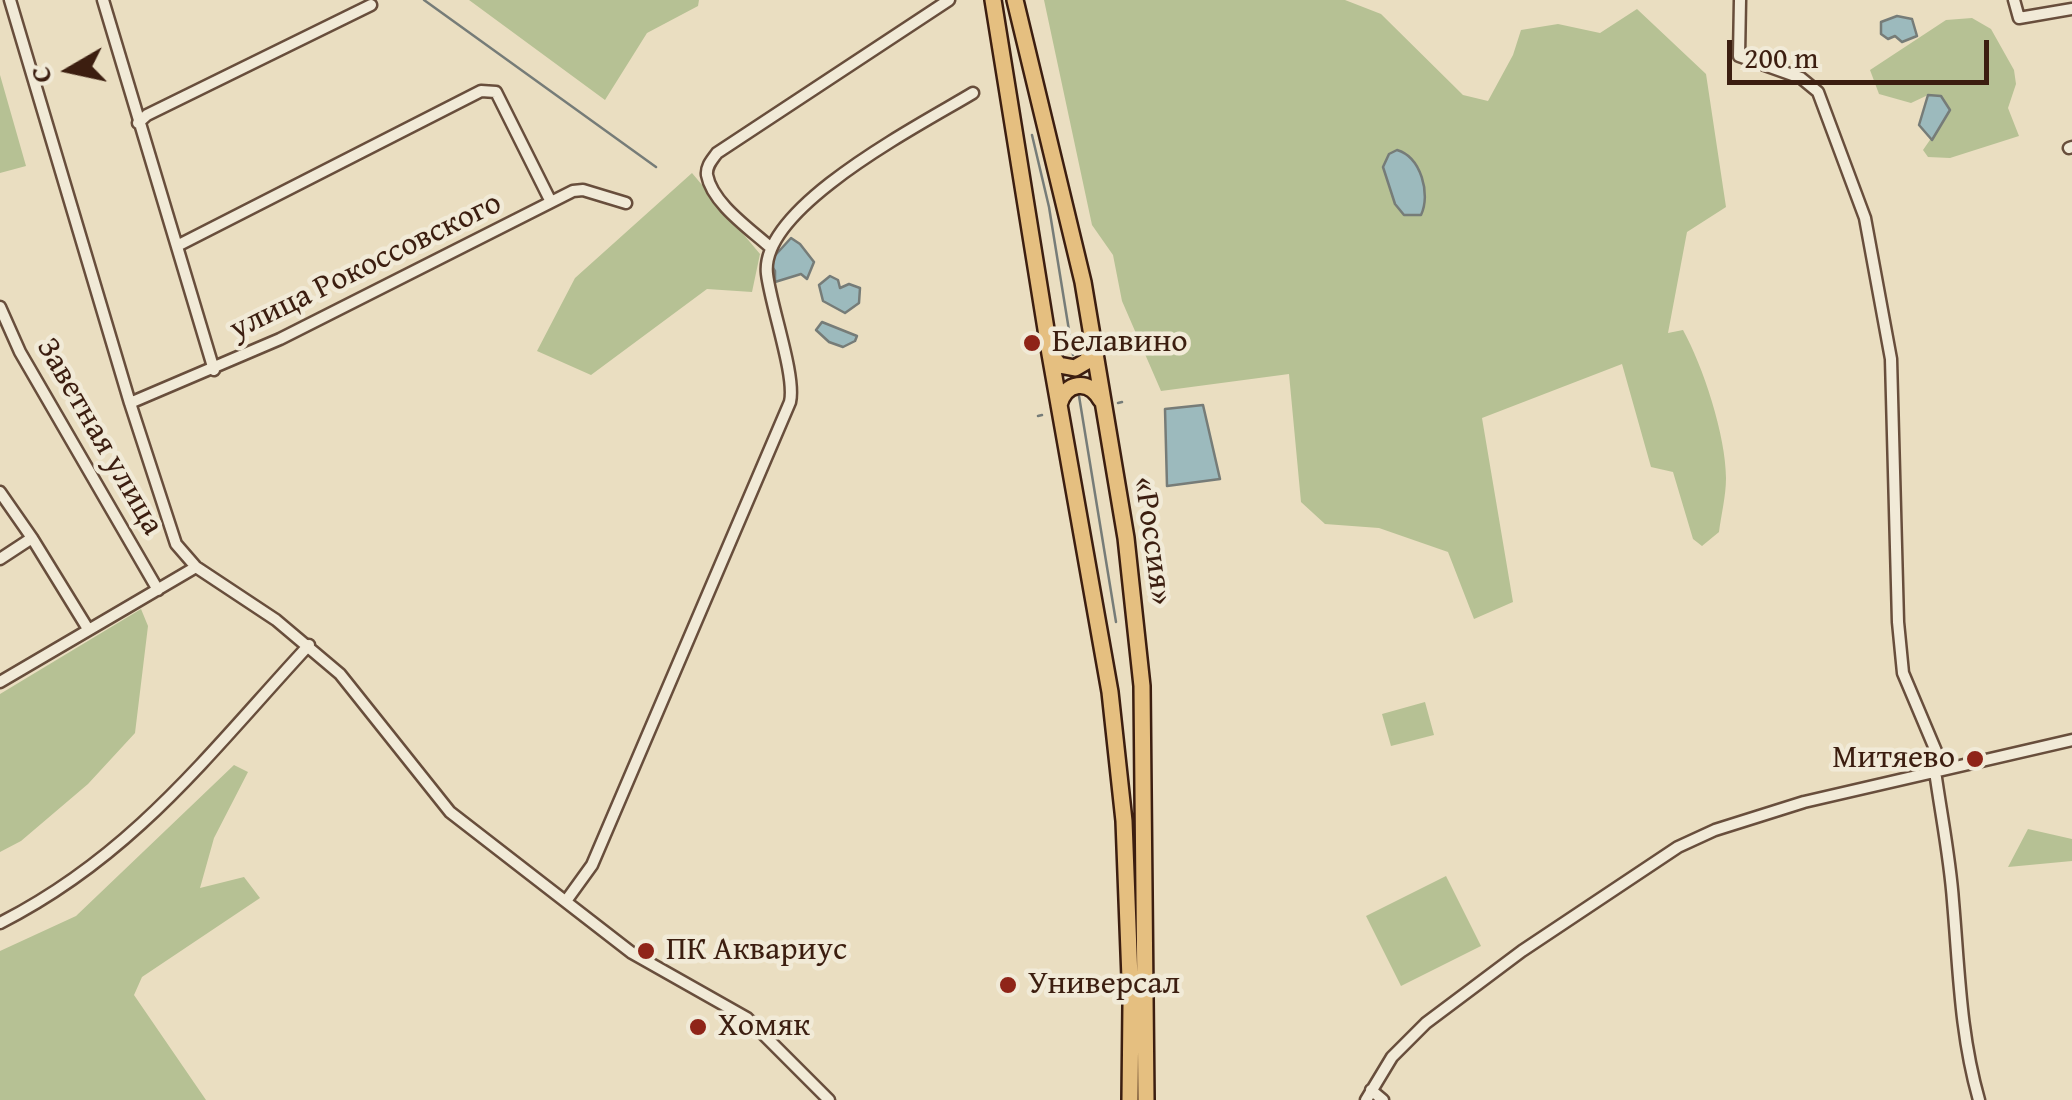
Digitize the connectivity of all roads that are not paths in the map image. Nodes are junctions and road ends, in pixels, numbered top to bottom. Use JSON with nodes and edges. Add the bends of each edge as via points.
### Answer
{"nodes":[{"id":1,"x":10,"y":0,"type":"edge"},
{"id":2,"x":104,"y":0,"type":"edge"},
{"id":3,"x":949,"y":0,"type":"edge"},
{"id":4,"x":982,"y":0,"type":"edge"},
{"id":5,"x":993,"y":0,"type":"edge"},
{"id":6,"x":1018,"y":0,"type":"edge"},
{"id":7,"x":1740,"y":0,"type":"edge"},
{"id":8,"x":2014,"y":0,"type":"edge"},
{"id":9,"x":371,"y":5,"type":"dead end"},
{"id":10,"x":2072,"y":10,"type":"edge"},
{"id":11,"x":996,"y":18,"type":"junction"},
{"id":12,"x":973,"y":93,"type":"dead end"},
{"id":13,"x":138,"y":123,"type":"junction"},
{"id":14,"x":551,"y":202,"type":"junction"},
{"id":15,"x":626,"y":203,"type":"dead end"},
{"id":16,"x":177,"y":246,"type":"junction"},
{"id":17,"x":770,"y":247,"type":"junction"},
{"id":18,"x":0,"y":307,"type":"edge"},
{"id":19,"x":1093,"y":342,"type":"junction"},
{"id":20,"x":1050,"y":354,"type":"junction"},
{"id":21,"x":214,"y":370,"type":"junction"},
{"id":22,"x":1103,"y":403,"type":"junction"},
{"id":23,"x":130,"y":404,"type":"junction"},
{"id":24,"x":1059,"y":405,"type":"junction"},
{"id":25,"x":0,"y":492,"type":"edge"},
{"id":26,"x":32,"y":538,"type":"junction"},
{"id":27,"x":0,"y":559,"type":"edge"},
{"id":28,"x":196,"y":567,"type":"junction"},
{"id":29,"x":158,"y":590,"type":"junction"},
{"id":30,"x":88,"y":629,"type":"junction"},
{"id":31,"x":309,"y":645,"type":"junction"},
{"id":32,"x":0,"y":682,"type":"edge"},
{"id":33,"x":2072,"y":740,"type":"edge"},
{"id":34,"x":1935,"y":771,"type":"junction"},
{"id":35,"x":566,"y":901,"type":"junction"},
{"id":36,"x":0,"y":923,"type":"edge"},
{"id":37,"x":1368,"y":1095,"type":"edge"},
{"id":38,"x":829,"y":1100,"type":"edge"},
{"id":39,"x":1126,"y":1100,"type":"edge"},
{"id":40,"x":1146,"y":1100,"type":"edge"},
{"id":41,"x":1383,"y":1100,"type":"edge"},
{"id":42,"x":1978,"y":1100,"type":"edge"}],
"edges":[{"from":1,"to":23,"type":"street"},
{"from":2,"to":13,"type":"street"},
{"from":3,"to":17,"type":"street","via":[[708,165],[707,176],[722,200]]},
{"from":4,"to":11,"type":"street"},
{"from":5,"to":11,"type":"highway","name":"«Россия»"},
{"from":6,"to":19,"type":"highway","name":"«Россия»"},
{"from":7,"to":34,"type":"street","via":[[1739,56],[1801,78],[1818,92],[1865,218],[1891,359],[1902,673],[1941,763]]},
{"from":8,"to":10,"type":"street","via":[[2019,18]]},
{"from":9,"to":13,"type":"street"},
{"from":11,"to":20,"type":"highway","name":"«Россия»"},
{"from":12,"to":17,"type":"street","via":[[830,183]]},
{"from":13,"to":16,"type":"street"},
{"from":14,"to":15,"type":"street","name":"улица Рокоссовского","via":[[583,190]]},
{"from":14,"to":16,"type":"street","via":[[496,92],[481,91]]},
{"from":14,"to":21,"type":"street","name":"улица Рокоссовского"},
{"from":16,"to":21,"type":"street"},
{"from":17,"to":35,"type":"street","via":[[767,273],[790,402],[592,864]]},
{"from":18,"to":29,"type":"street","name":"Заветная улица"},
{"from":19,"to":20,"type":"highway","via":[[1089,359],[1075,368],[1062,367]]},
{"from":19,"to":22,"type":"highway","name":"«Россия»"},
{"from":20,"to":24,"type":"highway","name":"«Россия»"},
{"from":21,"to":23,"type":"street","name":"улица Рокоссовского"},
{"from":22,"to":24,"type":"highway","via":[[1094,389],[1081,385],[1066,390]]},
{"from":22,"to":40,"type":"highway","name":"«Россия»","via":[[1142,686]]},
{"from":23,"to":28,"type":"street","via":[[176,544]]},
{"from":24,"to":39,"type":"highway","name":"«Россия»","via":[[1110,692],[1124,821]]},
{"from":25,"to":26,"type":"street"},
{"from":26,"to":27,"type":"street"},
{"from":26,"to":30,"type":"street"},
{"from":28,"to":29,"type":"street"},
{"from":28,"to":31,"type":"street"},
{"from":29,"to":30,"type":"street"},
{"from":30,"to":32,"type":"street"},
{"from":31,"to":35,"type":"street","via":[[450,812]]},
{"from":31,"to":36,"type":"street","via":[[146,822],[79,877]]},
{"from":33,"to":34,"type":"street"},
{"from":34,"to":37,"type":"street","via":[[1804,802],[1678,846],[1426,1023]]},
{"from":34,"to":42,"type":"street","via":[[1962,1028]]},
{"from":35,"to":38,"type":"street","via":[[632,953],[746,1018]]},
{"from":37,"to":41,"type":"street"}]}
